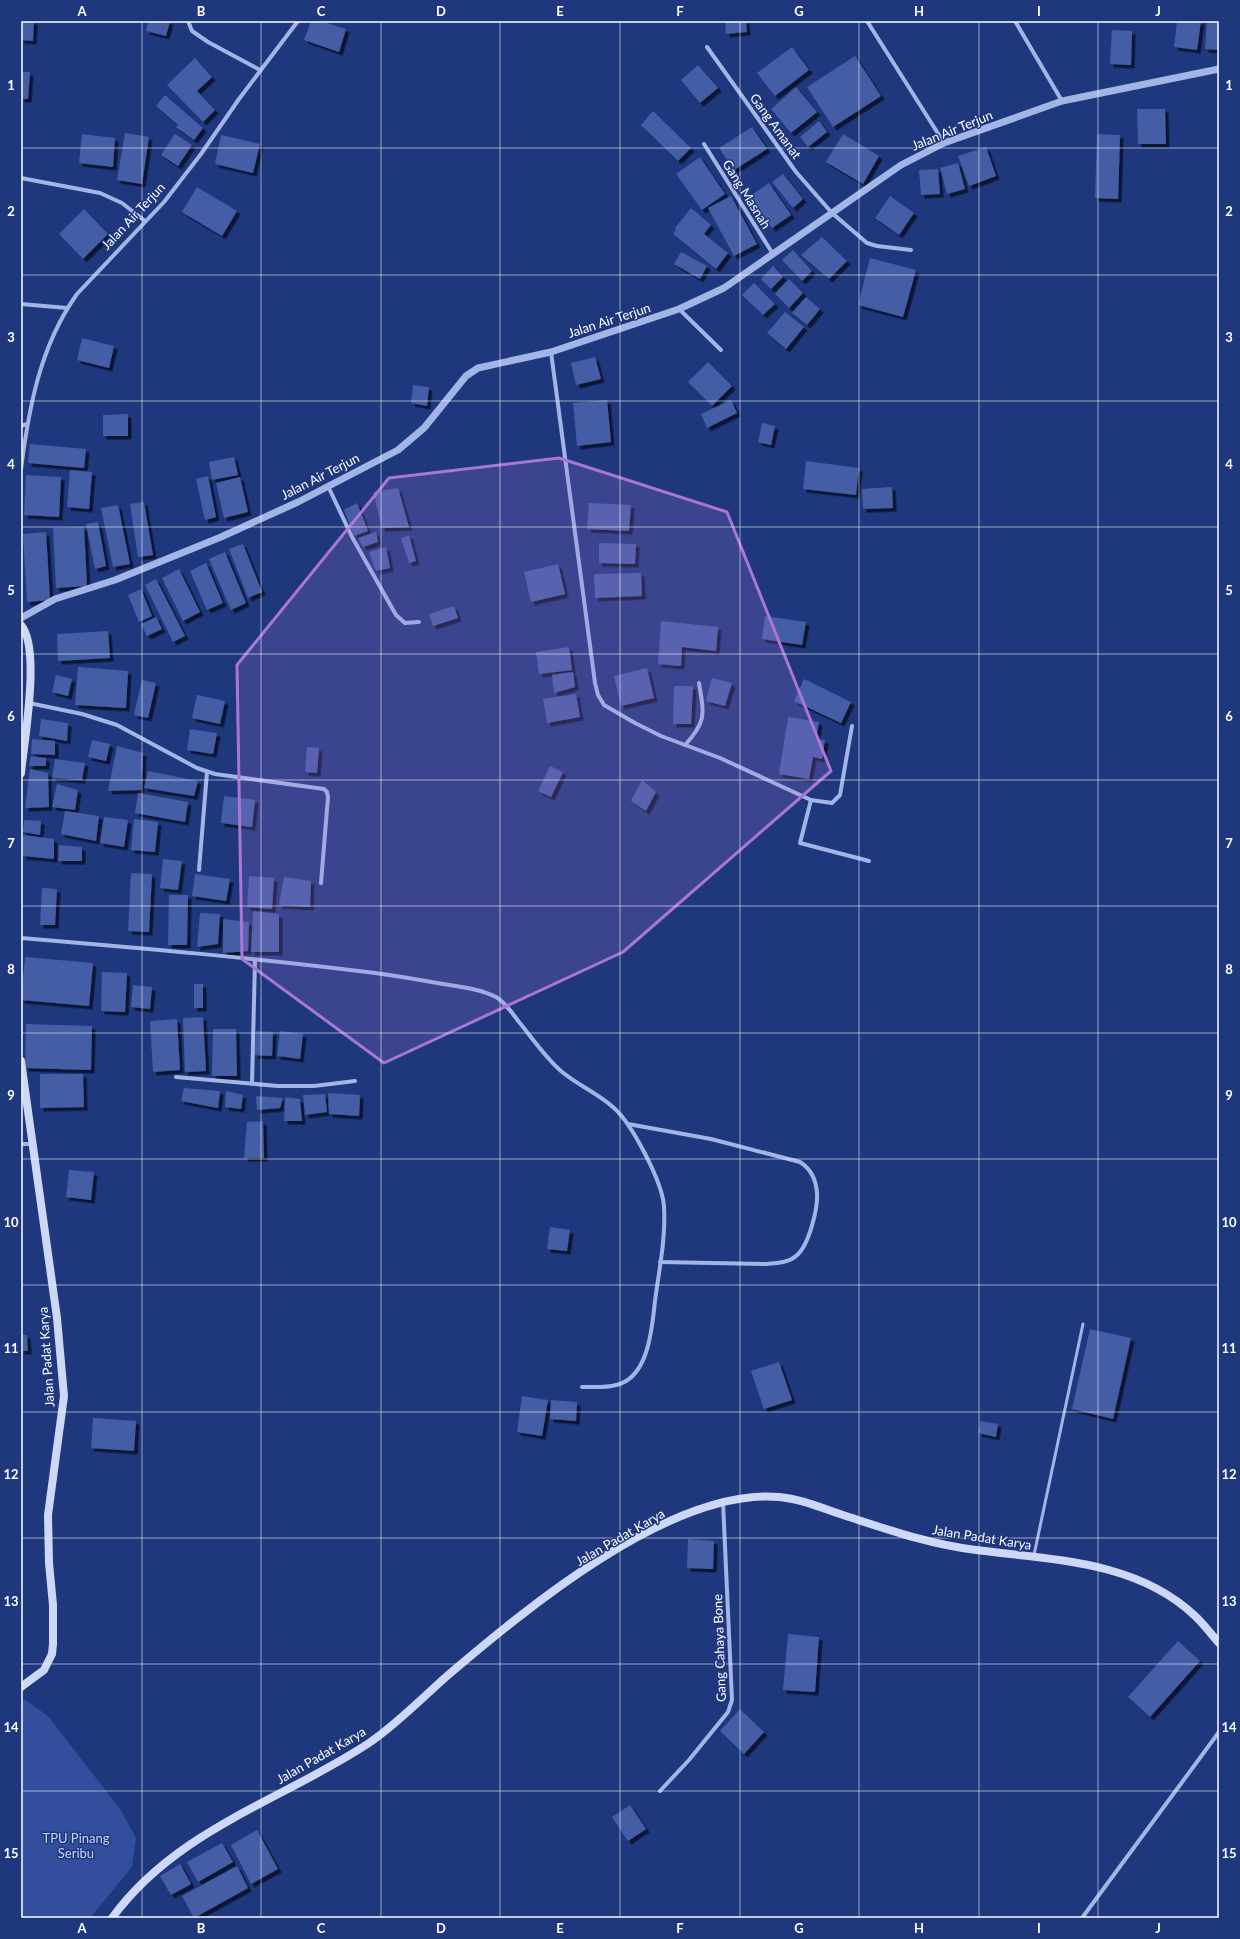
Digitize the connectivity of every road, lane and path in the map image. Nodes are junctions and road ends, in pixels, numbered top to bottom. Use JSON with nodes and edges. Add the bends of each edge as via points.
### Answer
{"nodes":[{"id":1,"x":188,"y":21,"type":"edge"},
{"id":2,"x":298,"y":21,"type":"edge"},
{"id":3,"x":867,"y":21,"type":"edge"},
{"id":4,"x":1015,"y":21,"type":"edge"},
{"id":5,"x":707,"y":47,"type":"dead end"},
{"id":6,"x":1219,"y":69,"type":"edge"},
{"id":7,"x":260,"y":70,"type":"junction"},
{"id":8,"x":1062,"y":101,"type":"junction"},
{"id":9,"x":944,"y":143,"type":"junction"},
{"id":10,"x":704,"y":144,"type":"dead end"},
{"id":11,"x":21,"y":178,"type":"edge"},
{"id":12,"x":832,"y":213,"type":"junction"},
{"id":13,"x":145,"y":221,"type":"junction"},
{"id":14,"x":911,"y":250,"type":"dead end"},
{"id":15,"x":773,"y":255,"type":"junction"},
{"id":16,"x":21,"y":304,"type":"edge"},
{"id":17,"x":67,"y":308,"type":"junction"},
{"id":18,"x":679,"y":309,"type":"junction"},
{"id":19,"x":721,"y":350,"type":"dead end"},
{"id":20,"x":551,"y":352,"type":"junction"},
{"id":21,"x":27,"y":424,"type":"junction"},
{"id":22,"x":21,"y":426,"type":"edge"},
{"id":23,"x":21,"y":469,"type":"edge"},
{"id":24,"x":328,"y":486,"type":"junction"},
{"id":25,"x":21,"y":618,"type":"edge"},
{"id":26,"x":419,"y":622,"type":"dead end"},
{"id":27,"x":21,"y":626,"type":"edge"},
{"id":28,"x":699,"y":683,"type":"dead end"},
{"id":29,"x":28,"y":703,"type":"junction"},
{"id":30,"x":852,"y":726,"type":"dead end"},
{"id":31,"x":685,"y":745,"type":"junction"},
{"id":32,"x":208,"y":772,"type":"junction"},
{"id":33,"x":21,"y":773,"type":"edge"},
{"id":34,"x":811,"y":800,"type":"junction"},
{"id":35,"x":869,"y":861,"type":"dead end"},
{"id":36,"x":200,"y":870,"type":"dead end"},
{"id":37,"x":320,"y":883,"type":"dead end"},
{"id":38,"x":21,"y":938,"type":"edge"},
{"id":39,"x":255,"y":960,"type":"junction"},
{"id":40,"x":21,"y":1061,"type":"edge"},
{"id":41,"x":176,"y":1077,"type":"dead end"},
{"id":42,"x":355,"y":1081,"type":"dead end"},
{"id":43,"x":252,"y":1084,"type":"junction"},
{"id":44,"x":628,"y":1124,"type":"junction"},
{"id":45,"x":21,"y":1144,"type":"edge"},
{"id":46,"x":32,"y":1144,"type":"junction"},
{"id":47,"x":660,"y":1262,"type":"junction"},
{"id":48,"x":1083,"y":1324,"type":"dead end"},
{"id":49,"x":582,"y":1387,"type":"dead end"},
{"id":50,"x":722,"y":1501,"type":"junction"},
{"id":51,"x":1034,"y":1557,"type":"junction"},
{"id":52,"x":1219,"y":1644,"type":"edge"},
{"id":53,"x":21,"y":1686,"type":"edge"},
{"id":54,"x":1219,"y":1732,"type":"edge"},
{"id":55,"x":660,"y":1792,"type":"dead end"},
{"id":56,"x":112,"y":1918,"type":"edge"},
{"id":57,"x":1082,"y":1918,"type":"edge"}],
"edges":[{"from":1,"to":7,"type":"street","via":[[192,31],[208,42]]},
{"from":2,"to":7,"type":"street","name":"Jalan Air Terjun"},
{"from":3,"to":9,"type":"street"},
{"from":4,"to":8,"type":"street"},
{"from":5,"to":12,"type":"street","name":"Gang Amanat","via":[[796,172]]},
{"from":6,"to":8,"type":"street","name":"Jalan Air Terjun"},
{"from":7,"to":13,"type":"street","name":"Jalan Air Terjun","via":[[201,154],[164,202]]},
{"from":8,"to":9,"type":"street","name":"Jalan Air Terjun"},
{"from":9,"to":12,"type":"street","name":"Jalan Air Terjun","via":[[901,165]]},
{"from":10,"to":15,"type":"street","name":"Gang Masnah"},
{"from":11,"to":13,"type":"street","via":[[100,193],[122,203]]},
{"from":12,"to":14,"type":"street","name":"Gang Amanat","via":[[867,243]]},
{"from":12,"to":15,"type":"street","name":"Jalan Air Terjun"},
{"from":13,"to":17,"type":"street","name":"Jalan Air Terjun"},
{"from":15,"to":18,"type":"street","name":"Jalan Air Terjun","via":[[724,288]]},
{"from":16,"to":17,"type":"street"},
{"from":17,"to":21,"type":"street","name":"Jalan Air Terjun","via":[[47,349]]},
{"from":18,"to":19,"type":"street"},
{"from":18,"to":20,"type":"street","name":"Jalan Air Terjun"},
{"from":20,"to":24,"type":"street","name":"Jalan Air Terjun","via":[[472,371],[417,436],[398,450]]},
{"from":20,"to":31,"type":"street","via":[[598,695],[604,705],[614,712]]},
{"from":21,"to":22,"type":"street"},
{"from":21,"to":23,"type":"street","name":"Jalan Air Terjun"},
{"from":24,"to":25,"type":"street","name":"Jalan Air Terjun","via":[[221,537],[115,580],[56,599]]},
{"from":24,"to":26,"type":"street","via":[[352,537],[396,615],[405,623]]},
{"from":27,"to":29,"type":"main road","via":[[30,647]]},
{"from":28,"to":31,"type":"street","via":[[701,726]]},
{"from":29,"to":32,"type":"street","via":[[82,714],[117,725]]},
{"from":29,"to":33,"type":"main road"},
{"from":30,"to":34,"type":"street","via":[[840,795],[832,802]]},
{"from":31,"to":34,"type":"street","via":[[720,758]]},
{"from":32,"to":36,"type":"street"},
{"from":32,"to":37,"type":"street","via":[[321,788],[327,792]]},
{"from":34,"to":35,"type":"street","via":[[800,843]]},
{"from":38,"to":39,"type":"street"},
{"from":39,"to":43,"type":"street"},
{"from":39,"to":44,"type":"street","via":[[399,976],[469,988],[493,996],[504,1003],[554,1064],[613,1107]]},
{"from":40,"to":46,"type":"main road","name":"Jalan Padat Karya"},
{"from":41,"to":43,"type":"street"},
{"from":42,"to":43,"type":"street","via":[[314,1086]]},
{"from":44,"to":47,"type":"street","via":[[645,1154],[663,1197],[664,1224]]},
{"from":44,"to":47,"type":"street","via":[[711,1139],[800,1162],[809,1168],[816,1185],[811,1228],[799,1253],[791,1260],[766,1264]]},
{"from":45,"to":46,"type":"street"},
{"from":46,"to":53,"type":"main road","name":"Jalan Padat Karya","via":[[57,1318],[64,1396],[47,1528],[54,1605],[52,1654],[44,1670]]},
{"from":47,"to":49,"type":"street","via":[[647,1351],[639,1368],[628,1380],[616,1386]]},
{"from":48,"to":51,"type":"lane"},
{"from":50,"to":51,"type":"main road","name":"Jalan Padat Karya","via":[[758,1496],[786,1498],[946,1546]]},
{"from":50,"to":55,"type":"street","name":"Gang Cahaya Bone","via":[[732,1700],[728,1712]]},
{"from":50,"to":56,"type":"main road","name":"Jalan Padat Karya","via":[[661,1525],[603,1558],[546,1596],[484,1645],[373,1740],[312,1777],[247,1809],[177,1854],[137,1888]]},
{"from":51,"to":52,"type":"main road","name":"Jalan Padat Karya","via":[[1094,1566],[1142,1581],[1165,1593],[1193,1614]]},
{"from":54,"to":57,"type":"street"}]}
